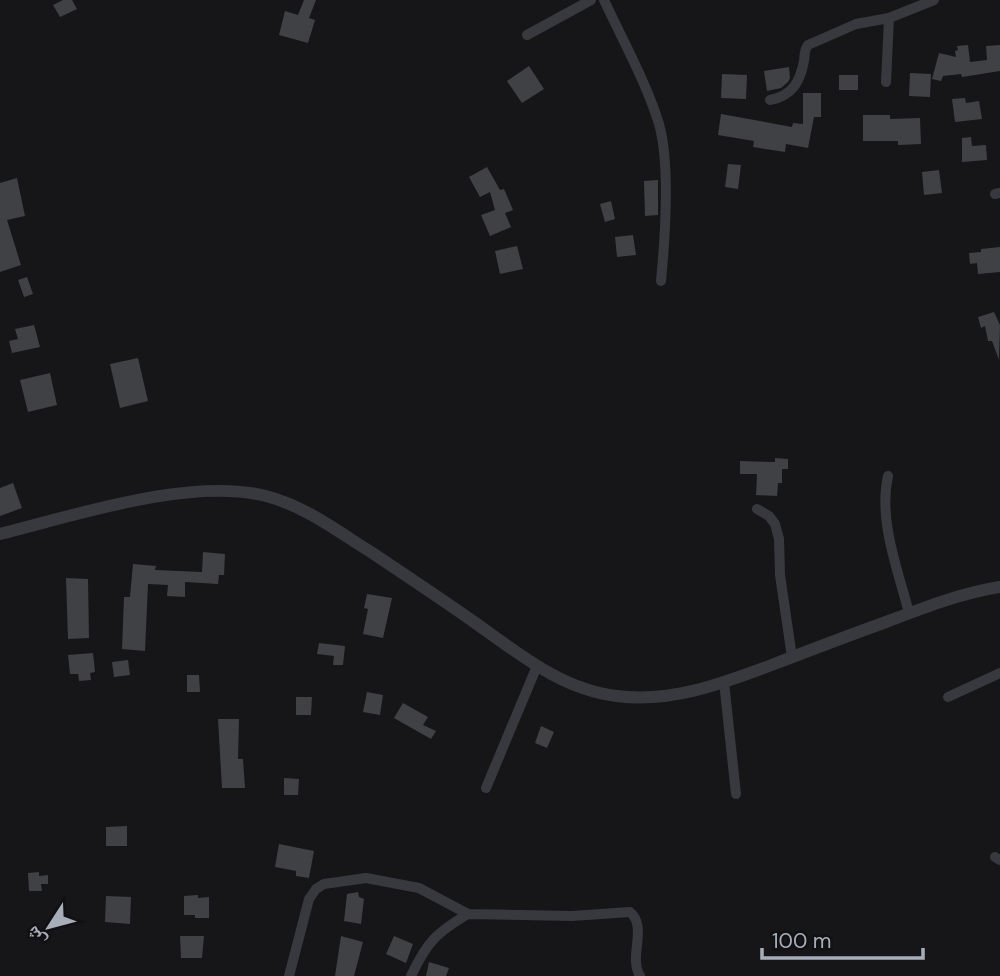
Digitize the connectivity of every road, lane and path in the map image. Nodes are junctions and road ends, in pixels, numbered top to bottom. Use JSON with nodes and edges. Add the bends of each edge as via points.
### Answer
{"nodes":[{"id":1,"x":591,"y":0,"type":"edge"},
{"id":2,"x":604,"y":0,"type":"edge"},
{"id":3,"x":934,"y":0,"type":"edge"},
{"id":4,"x":889,"y":18,"type":"junction"},
{"id":5,"x":527,"y":35,"type":"dead end"},
{"id":6,"x":886,"y":82,"type":"dead end"},
{"id":7,"x":770,"y":100,"type":"dead end"},
{"id":8,"x":661,"y":281,"type":"dead end"},
{"id":9,"x":888,"y":476,"type":"dead end"},
{"id":10,"x":757,"y":509,"type":"dead end"},
{"id":11,"x":0,"y":534,"type":"edge"},
{"id":12,"x":1000,"y":587,"type":"edge"},
{"id":13,"x":909,"y":613,"type":"junction"},
{"id":14,"x":792,"y":657,"type":"junction"},
{"id":15,"x":537,"y":666,"type":"junction"},
{"id":16,"x":1000,"y":673,"type":"edge"},
{"id":17,"x":724,"y":682,"type":"junction"},
{"id":18,"x":948,"y":697,"type":"dead end"},
{"id":19,"x":486,"y":788,"type":"dead end"},
{"id":20,"x":736,"y":794,"type":"dead end"},
{"id":21,"x":468,"y":914,"type":"junction"},
{"id":22,"x":289,"y":976,"type":"edge"},
{"id":23,"x":411,"y":976,"type":"edge"},
{"id":24,"x":640,"y":976,"type":"edge"}],
"edges":[{"from":1,"to":5,"type":"street"},
{"from":2,"to":8,"type":"street","via":[[652,106],[662,140]]},
{"from":3,"to":4,"type":"street"},
{"from":4,"to":6,"type":"street"},
{"from":4,"to":7,"type":"street","via":[[856,24],[808,45],[799,81],[791,92]]},
{"from":9,"to":13,"type":"street","via":[[886,514]]},
{"from":10,"to":14,"type":"street","via":[[769,516],[777,532]]},
{"from":11,"to":15,"type":"street","via":[[116,504],[188,493],[226,490],[265,496],[318,518]]},
{"from":12,"to":13,"type":"street"},
{"from":13,"to":14,"type":"street"},
{"from":14,"to":17,"type":"street"},
{"from":15,"to":17,"type":"street","via":[[585,690],[617,696],[675,696]]},
{"from":15,"to":19,"type":"street"},
{"from":16,"to":18,"type":"street"},
{"from":17,"to":20,"type":"street"},
{"from":21,"to":22,"type":"street","via":[[419,888],[366,878],[324,884],[309,898]]},
{"from":21,"to":23,"type":"street","via":[[424,948]]},
{"from":21,"to":24,"type":"street","via":[[630,912],[637,918],[635,960]]}]}
